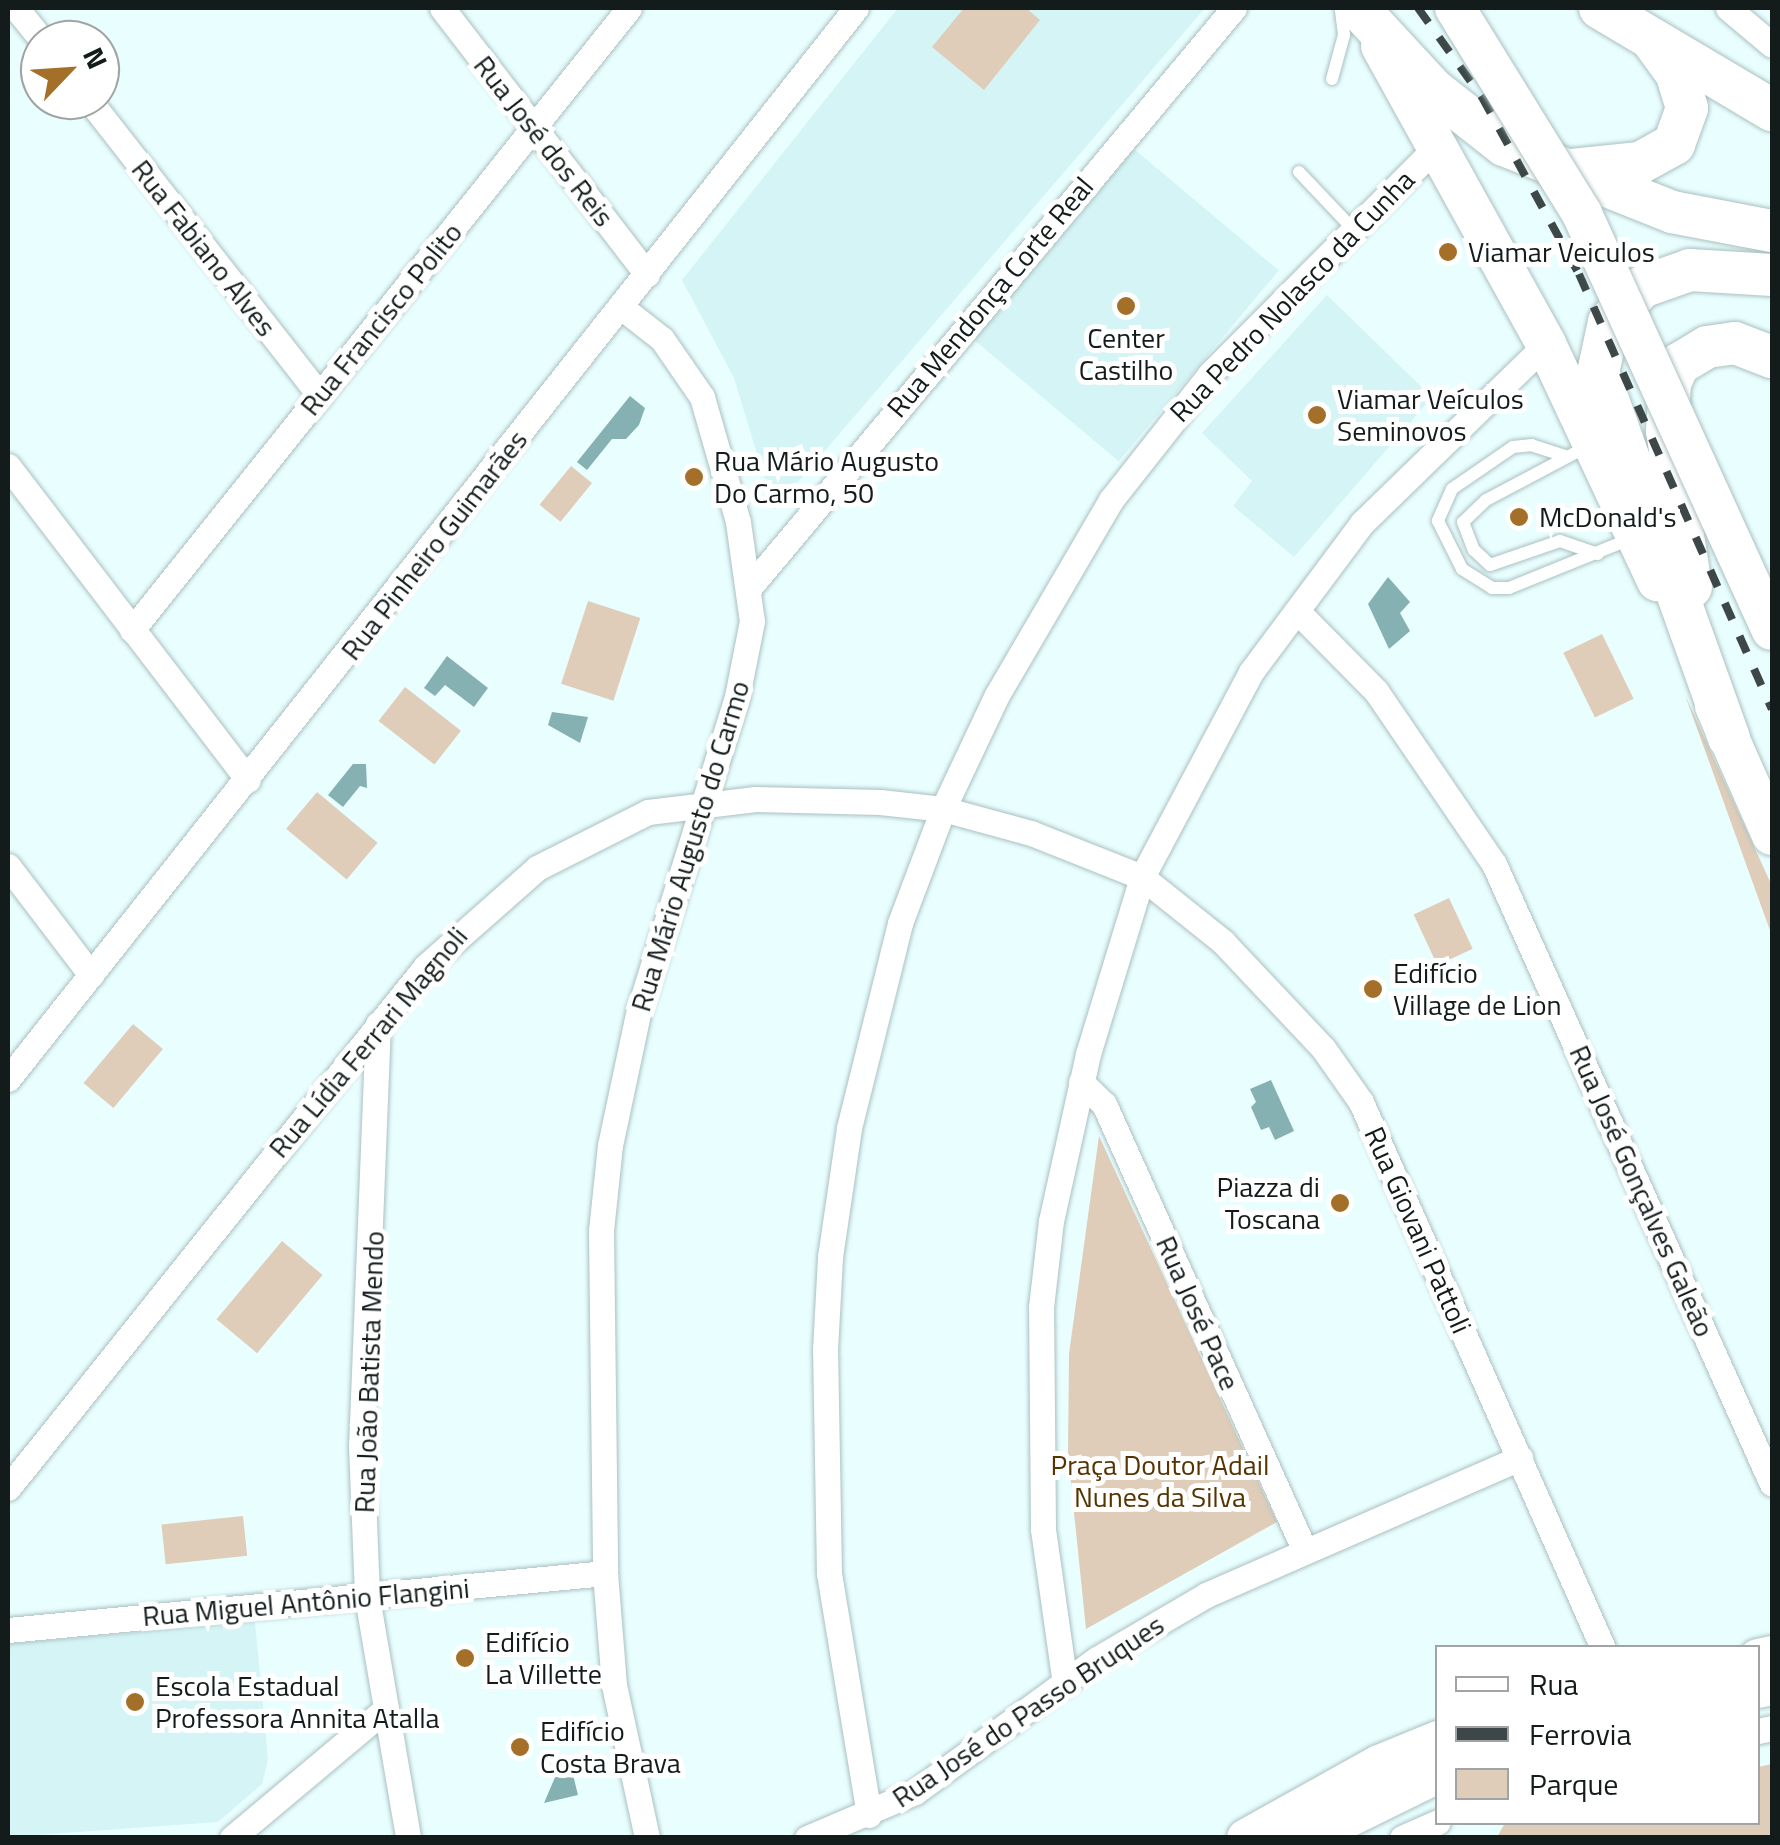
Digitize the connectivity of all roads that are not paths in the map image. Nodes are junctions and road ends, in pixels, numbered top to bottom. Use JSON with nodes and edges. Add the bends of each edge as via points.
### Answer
{"nodes":[{"id":1,"x":442,"y":8,"type":"edge"},
{"id":2,"x":629,"y":8,"type":"edge"},
{"id":3,"x":856,"y":8,"type":"edge"},
{"id":4,"x":1234,"y":8,"type":"edge"},
{"id":5,"x":1455,"y":8,"type":"edge"},
{"id":6,"x":1600,"y":8,"type":"edge"},
{"id":7,"x":1728,"y":8,"type":"edge"},
{"id":8,"x":1356,"y":13,"type":"edge"},
{"id":9,"x":1653,"y":41,"type":"junction"},
{"id":10,"x":1772,"y":45,"type":"edge"},
{"id":11,"x":1332,"y":79,"type":"dead end"},
{"id":12,"x":1772,"y":110,"type":"edge"},
{"id":13,"x":105,"y":120,"type":"edge"},
{"id":14,"x":535,"y":129,"type":"junction"},
{"id":15,"x":1438,"y":146,"type":"junction"},
{"id":16,"x":1562,"y":170,"type":"junction"},
{"id":17,"x":1299,"y":172,"type":"dead end"},
{"id":18,"x":1356,"y":224,"type":"junction"},
{"id":19,"x":1772,"y":231,"type":"edge"},
{"id":20,"x":647,"y":274,"type":"junction"},
{"id":21,"x":1772,"y":275,"type":"edge"},
{"id":22,"x":621,"y":307,"type":"junction"},
{"id":23,"x":1546,"y":344,"type":"junction"},
{"id":24,"x":1772,"y":358,"type":"edge"},
{"id":25,"x":320,"y":396,"type":"junction"},
{"id":26,"x":1578,"y":450,"type":"junction"},
{"id":27,"x":8,"y":466,"type":"edge"},
{"id":28,"x":1635,"y":537,"type":"junction"},
{"id":29,"x":1598,"y":554,"type":"junction"},
{"id":30,"x":749,"y":588,"type":"junction"},
{"id":31,"x":1297,"y":611,"type":"junction"},
{"id":32,"x":1693,"y":629,"type":"junction"},
{"id":33,"x":132,"y":630,"type":"junction"},
{"id":34,"x":1772,"y":630,"type":"edge"},
{"id":35,"x":1729,"y":738,"type":"junction"},
{"id":36,"x":248,"y":780,"type":"junction"},
{"id":37,"x":702,"y":803,"type":"junction"},
{"id":38,"x":943,"y":809,"type":"junction"},
{"id":39,"x":1772,"y":835,"type":"edge"},
{"id":40,"x":8,"y":866,"type":"edge"},
{"id":41,"x":1142,"y":877,"type":"junction"},
{"id":42,"x":90,"y":976,"type":"junction"},
{"id":43,"x":378,"y":1024,"type":"junction"},
{"id":44,"x":8,"y":1079,"type":"edge"},
{"id":45,"x":1081,"y":1082,"type":"junction"},
{"id":46,"x":1520,"y":1458,"type":"junction"},
{"id":47,"x":1772,"y":1484,"type":"edge"},
{"id":48,"x":8,"y":1488,"type":"edge"},
{"id":49,"x":1305,"y":1550,"type":"junction"},
{"id":50,"x":605,"y":1574,"type":"junction"},
{"id":51,"x":367,"y":1597,"type":"junction"},
{"id":52,"x":8,"y":1630,"type":"edge"},
{"id":53,"x":1602,"y":1645,"type":"edge"},
{"id":54,"x":1065,"y":1684,"type":"junction"},
{"id":55,"x":382,"y":1712,"type":"junction"},
{"id":56,"x":1435,"y":1741,"type":"edge"},
{"id":57,"x":1435,"y":1775,"type":"edge"},
{"id":58,"x":869,"y":1814,"type":"junction"},
{"id":59,"x":1439,"y":1828,"type":"edge"},
{"id":60,"x":232,"y":1838,"type":"edge"},
{"id":61,"x":408,"y":1838,"type":"edge"},
{"id":62,"x":647,"y":1838,"type":"edge"},
{"id":63,"x":807,"y":1838,"type":"edge"},
{"id":64,"x":1246,"y":1838,"type":"edge"},
{"id":65,"x":1308,"y":1838,"type":"edge"},
{"id":66,"x":1402,"y":1838,"type":"edge"}],
"edges":[{"from":1,"to":14,"type":"street","name":"Rua José dos Reis"},
{"from":2,"to":14,"type":"street","name":"Rua Francisco Polito"},
{"from":3,"to":20,"type":"street","name":"Rua Pinheiro Guimarães"},
{"from":4,"to":30,"type":"street","name":"Rua Mendonça Corte Real"},
{"from":5,"to":34,"type":"main road","bridge":true,"via":[[1582,214]]},
{"from":6,"to":9,"type":"highway"},
{"from":7,"to":10,"type":"street"},
{"from":8,"to":11,"type":"lane"},
{"from":8,"to":15,"type":"main road"},
{"from":8,"to":16,"type":"highway","via":[[1434,90],[1504,145]]},
{"from":9,"to":12,"type":"highway"},
{"from":9,"to":16,"type":"highway","via":[[1682,86],[1684,127],[1674,144],[1640,163]]},
{"from":13,"to":25,"type":"street","name":"Rua Fabiano Alves"},
{"from":14,"to":20,"type":"street","name":"Rua José dos Reis"},
{"from":14,"to":25,"type":"street","name":"Rua Francisco Polito"},
{"from":15,"to":18,"type":"street","name":"Rua Pedro Nolasco da Cunha"},
{"from":15,"to":23,"type":"main road"},
{"from":16,"to":19,"type":"highway","via":[[1672,212]]},
{"from":17,"to":18,"type":"lane"},
{"from":18,"to":38,"type":"street","name":"Rua Pedro Nolasco da Cunha","via":[[1210,374],[1111,500],[997,696]]},
{"from":20,"to":22,"type":"street","name":"Rua Pinheiro Guimarães"},
{"from":21,"to":32,"type":"highway","via":[[1671,273],[1624,300],[1609,322],[1598,374],[1623,456]]},
{"from":22,"to":30,"type":"street","name":"Rua Mário Augusto do Carmo","via":[[662,340],[702,397],[734,504]]},
{"from":22,"to":36,"type":"street","name":"Rua Pinheiro Guimarães"},
{"from":23,"to":26,"type":"main road"},
{"from":23,"to":31,"type":"street","via":[[1362,523]]},
{"from":24,"to":32,"type":"highway","via":[[1735,343],[1707,346],[1679,364],[1670,383],[1666,421],[1686,533]]},
{"from":25,"to":33,"type":"street","name":"Rua Francisco Polito"},
{"from":26,"to":28,"type":"main road"},
{"from":26,"to":29,"type":"lane","via":[[1466,513],[1464,528],[1490,565],[1560,541]]},
{"from":26,"to":29,"type":"lane","via":[[1532,445],[1501,452],[1452,489],[1441,505],[1442,532],[1462,569],[1492,588],[1532,583]]},
{"from":27,"to":33,"type":"street"},
{"from":28,"to":29,"type":"lane"},
{"from":28,"to":35,"type":"main road"},
{"from":30,"to":37,"type":"street","name":"Rua Mário Augusto do Carmo","via":[[748,660]]},
{"from":31,"to":41,"type":"street","via":[[1251,672]]},
{"from":31,"to":47,"type":"street","name":"Rua José Gonçalves Galeão","via":[[1376,691],[1494,864]]},
{"from":32,"to":35,"type":"highway"},
{"from":33,"to":36,"type":"street"},
{"from":35,"to":39,"type":"main road"},
{"from":36,"to":42,"type":"street","name":"Rua Pinheiro Guimarães"},
{"from":37,"to":38,"type":"street","name":"Rua Lídia Ferrari Magnoli","via":[[880,802]]},
{"from":37,"to":43,"type":"street","name":"Rua Lídia Ferrari Magnoli","via":[[648,812],[537,868],[471,920]]},
{"from":37,"to":50,"type":"street","name":"Rua Mário Augusto do Carmo","via":[[639,1008],[610,1145],[598,1303]]},
{"from":38,"to":41,"type":"street","name":"Rua Lídia Ferrari Magnoli","via":[[1031,833]]},
{"from":38,"to":58,"type":"street","name":"Rua Pedro Nolasco da Cunha","via":[[882,995],[850,1128],[830,1258],[824,1497],[829,1574]]},
{"from":40,"to":42,"type":"street"},
{"from":41,"to":45,"type":"street"},
{"from":41,"to":46,"type":"street","name":"Rua Giovani Pattoli","via":[[1281,998],[1361,1102]]},
{"from":42,"to":44,"type":"street","name":"Rua Pinheiro Guimarães"},
{"from":43,"to":48,"type":"street","name":"Rua Lídia Ferrari Magnoli"},
{"from":43,"to":51,"type":"street","name":"Rua João Batista Mendo","via":[[361,1446]]},
{"from":45,"to":49,"type":"street","name":"Rua José Pace","via":[[1104,1104]]},
{"from":45,"to":54,"type":"street","via":[[1051,1221],[1040,1360],[1044,1529]]},
{"from":46,"to":49,"type":"street","name":"Rua José do Passo Bruques"},
{"from":46,"to":53,"type":"street","name":"Rua Giovani Pattoli"},
{"from":49,"to":54,"type":"street","name":"Rua José do Passo Bruques","via":[[1206,1595]]},
{"from":50,"to":51,"type":"street","name":"Rua Miguel Antônio Flangini"},
{"from":50,"to":62,"type":"street","name":"Rua Mário Augusto do Carmo","via":[[614,1684]]},
{"from":51,"to":52,"type":"street","name":"Rua Miguel Antônio Flangini"},
{"from":51,"to":55,"type":"street","name":"Rua João Batista Mendo"},
{"from":54,"to":58,"type":"street","name":"Rua José do Passo Bruques","via":[[948,1770]]},
{"from":55,"to":60,"type":"street"},
{"from":55,"to":61,"type":"street","name":"Rua João Batista Mendo"},
{"from":56,"to":64,"type":"main road","via":[[1379,1764]]},
{"from":57,"to":65,"type":"main road"},
{"from":58,"to":63,"type":"street","name":"Rua José do Passo Bruques"},
{"from":59,"to":66,"type":"street"}]}
